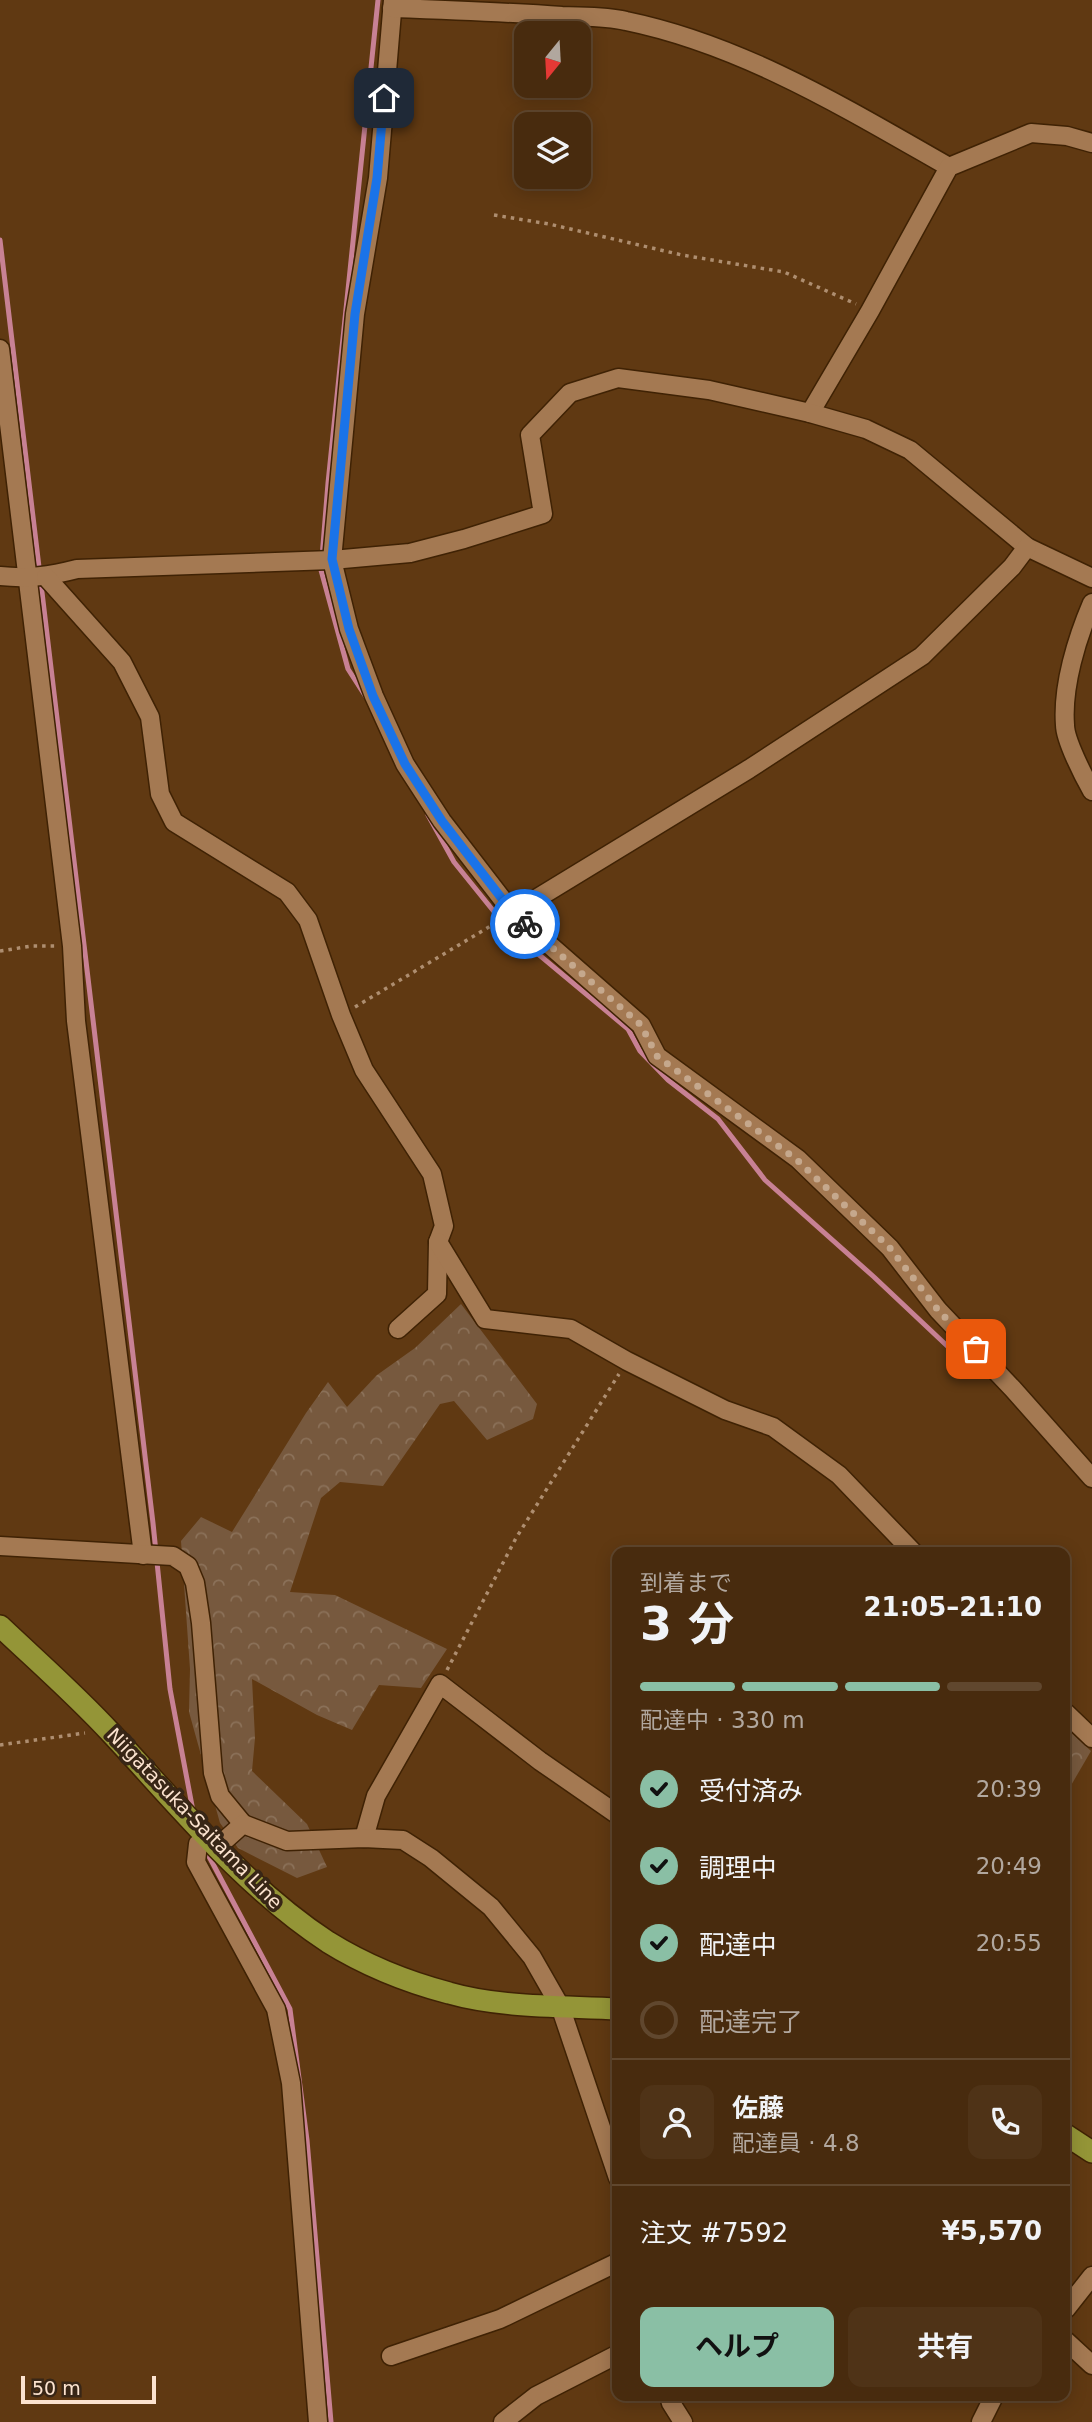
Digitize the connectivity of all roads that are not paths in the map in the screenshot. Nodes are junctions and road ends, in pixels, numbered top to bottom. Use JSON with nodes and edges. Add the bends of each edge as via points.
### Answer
{"nodes":[{"id":1,"x":393,"y":4,"type":"edge"},
{"id":2,"x":1092,"y":143,"type":"edge"},
{"id":3,"x":949,"y":167,"type":"junction"},
{"id":4,"x":0,"y":349,"type":"edge"},
{"id":5,"x":810,"y":413,"type":"junction"},
{"id":6,"x":1027,"y":547,"type":"junction"},
{"id":7,"x":332,"y":559,"type":"junction"},
{"id":8,"x":0,"y":576,"type":"edge"},
{"id":9,"x":37,"y":578,"type":"junction"},
{"id":10,"x":1092,"y":578,"type":"edge"},
{"id":11,"x":1092,"y":603,"type":"edge"},
{"id":12,"x":1092,"y":791,"type":"edge"},
{"id":13,"x":513,"y":913,"type":"junction"},
{"id":14,"x":438,"y":1242,"type":"junction"},
{"id":15,"x":398,"y":1329,"type":"dead end"},
{"id":16,"x":1092,"y":1478,"type":"edge"},
{"id":17,"x":0,"y":1546,"type":"edge"},
{"id":18,"x":908,"y":1547,"type":"edge"},
{"id":19,"x":144,"y":1555,"type":"junction"},
{"id":20,"x":0,"y":1626,"type":"edge"},
{"id":21,"x":1070,"y":1717,"type":"edge"},
{"id":22,"x":1092,"y":1738,"type":"edge"},
{"id":23,"x":612,"y":1811,"type":"edge"},
{"id":24,"x":243,"y":1824,"type":"junction"},
{"id":25,"x":364,"y":1838,"type":"junction"},
{"id":26,"x":209,"y":1839,"type":"junction"},
{"id":27,"x":560,"y":2006,"type":"junction"},
{"id":28,"x":612,"y":2009,"type":"edge"},
{"id":29,"x":1070,"y":2138,"type":"edge"},
{"id":30,"x":1092,"y":2152,"type":"edge"},
{"id":31,"x":612,"y":2160,"type":"edge"},
{"id":32,"x":612,"y":2265,"type":"edge"},
{"id":33,"x":1092,"y":2276,"type":"edge"},
{"id":34,"x":1070,"y":2304,"type":"edge"},
{"id":35,"x":1070,"y":2345,"type":"edge"},
{"id":36,"x":391,"y":2356,"type":"dead end"},
{"id":37,"x":612,"y":2357,"type":"edge"},
{"id":38,"x":1092,"y":2365,"type":"edge"},
{"id":39,"x":670,"y":2401,"type":"edge"},
{"id":40,"x":992,"y":2401,"type":"edge"},
{"id":41,"x":317,"y":2422,"type":"edge"},
{"id":42,"x":503,"y":2422,"type":"edge"},
{"id":43,"x":683,"y":2422,"type":"edge"},
{"id":44,"x":981,"y":2422,"type":"edge"}],
"edges":[{"from":1,"to":3,"type":"street","via":[[624,20],[692,38],[763,66]]},
{"from":1,"to":7,"type":"street","via":[[377,178],[355,314]]},
{"from":2,"to":3,"type":"street","via":[[1031,133]]},
{"from":3,"to":5,"type":"street"},
{"from":4,"to":9,"type":"street"},
{"from":5,"to":6,"type":"street","via":[[866,429],[910,450]]},
{"from":5,"to":7,"type":"street","via":[[709,390],[618,378],[570,393],[530,435],[543,514],[410,553]]},
{"from":6,"to":10,"type":"street"},
{"from":6,"to":13,"type":"street","via":[[922,656],[749,769]]},
{"from":7,"to":9,"type":"street","via":[[77,569]]},
{"from":7,"to":13,"type":"street","via":[[349,629],[373,696],[405,764]]},
{"from":8,"to":9,"type":"street"},
{"from":9,"to":14,"type":"street","via":[[122,662],[150,717],[160,794],[174,822],[287,892],[308,920],[364,1070],[432,1174],[444,1226]]},
{"from":9,"to":19,"type":"street","via":[[76,1021]]},
{"from":11,"to":12,"type":"street","via":[[1069,675],[1064,727]]},
{"from":13,"to":16,"type":"street","via":[[641,1025],[657,1056],[797,1160],[890,1248],[938,1310]]},
{"from":14,"to":15,"type":"street","via":[[437,1294]]},
{"from":14,"to":18,"type":"street","via":[[485,1319],[571,1329],[725,1410],[773,1427],[839,1475]]},
{"from":17,"to":19,"type":"street"},
{"from":19,"to":24,"type":"street","via":[[173,1556],[188,1566],[195,1583],[213,1773],[220,1796]]},
{"from":20,"to":26,"type":"main road","name":"Niigatasuka-Saitama Line","via":[[108,1729]]},
{"from":21,"to":22,"type":"street"},
{"from":23,"to":25,"type":"street","via":[[440,1684],[376,1796]]},
{"from":24,"to":25,"type":"street","via":[[287,1841]]},
{"from":24,"to":26,"type":"street","via":[[224,1841]]},
{"from":25,"to":27,"type":"street","via":[[403,1840],[491,1907],[532,1957]]},
{"from":26,"to":27,"type":"main road","name":"Niigatasuka-Saitama Line","via":[[283,1909],[365,1962],[452,1994]]},
{"from":26,"to":41,"type":"street","via":[[198,1844],[195,1862],[276,2009],[291,2082]]},
{"from":27,"to":28,"type":"main road","name":"Niigatasuka-Saitama Line"},
{"from":27,"to":31,"type":"street"},
{"from":29,"to":30,"type":"main road"},
{"from":32,"to":36,"type":"street","via":[[500,2319]]},
{"from":33,"to":34,"type":"street"},
{"from":35,"to":38,"type":"street"},
{"from":37,"to":42,"type":"street","via":[[536,2396]]},
{"from":39,"to":43,"type":"street"},
{"from":40,"to":44,"type":"street"}]}
